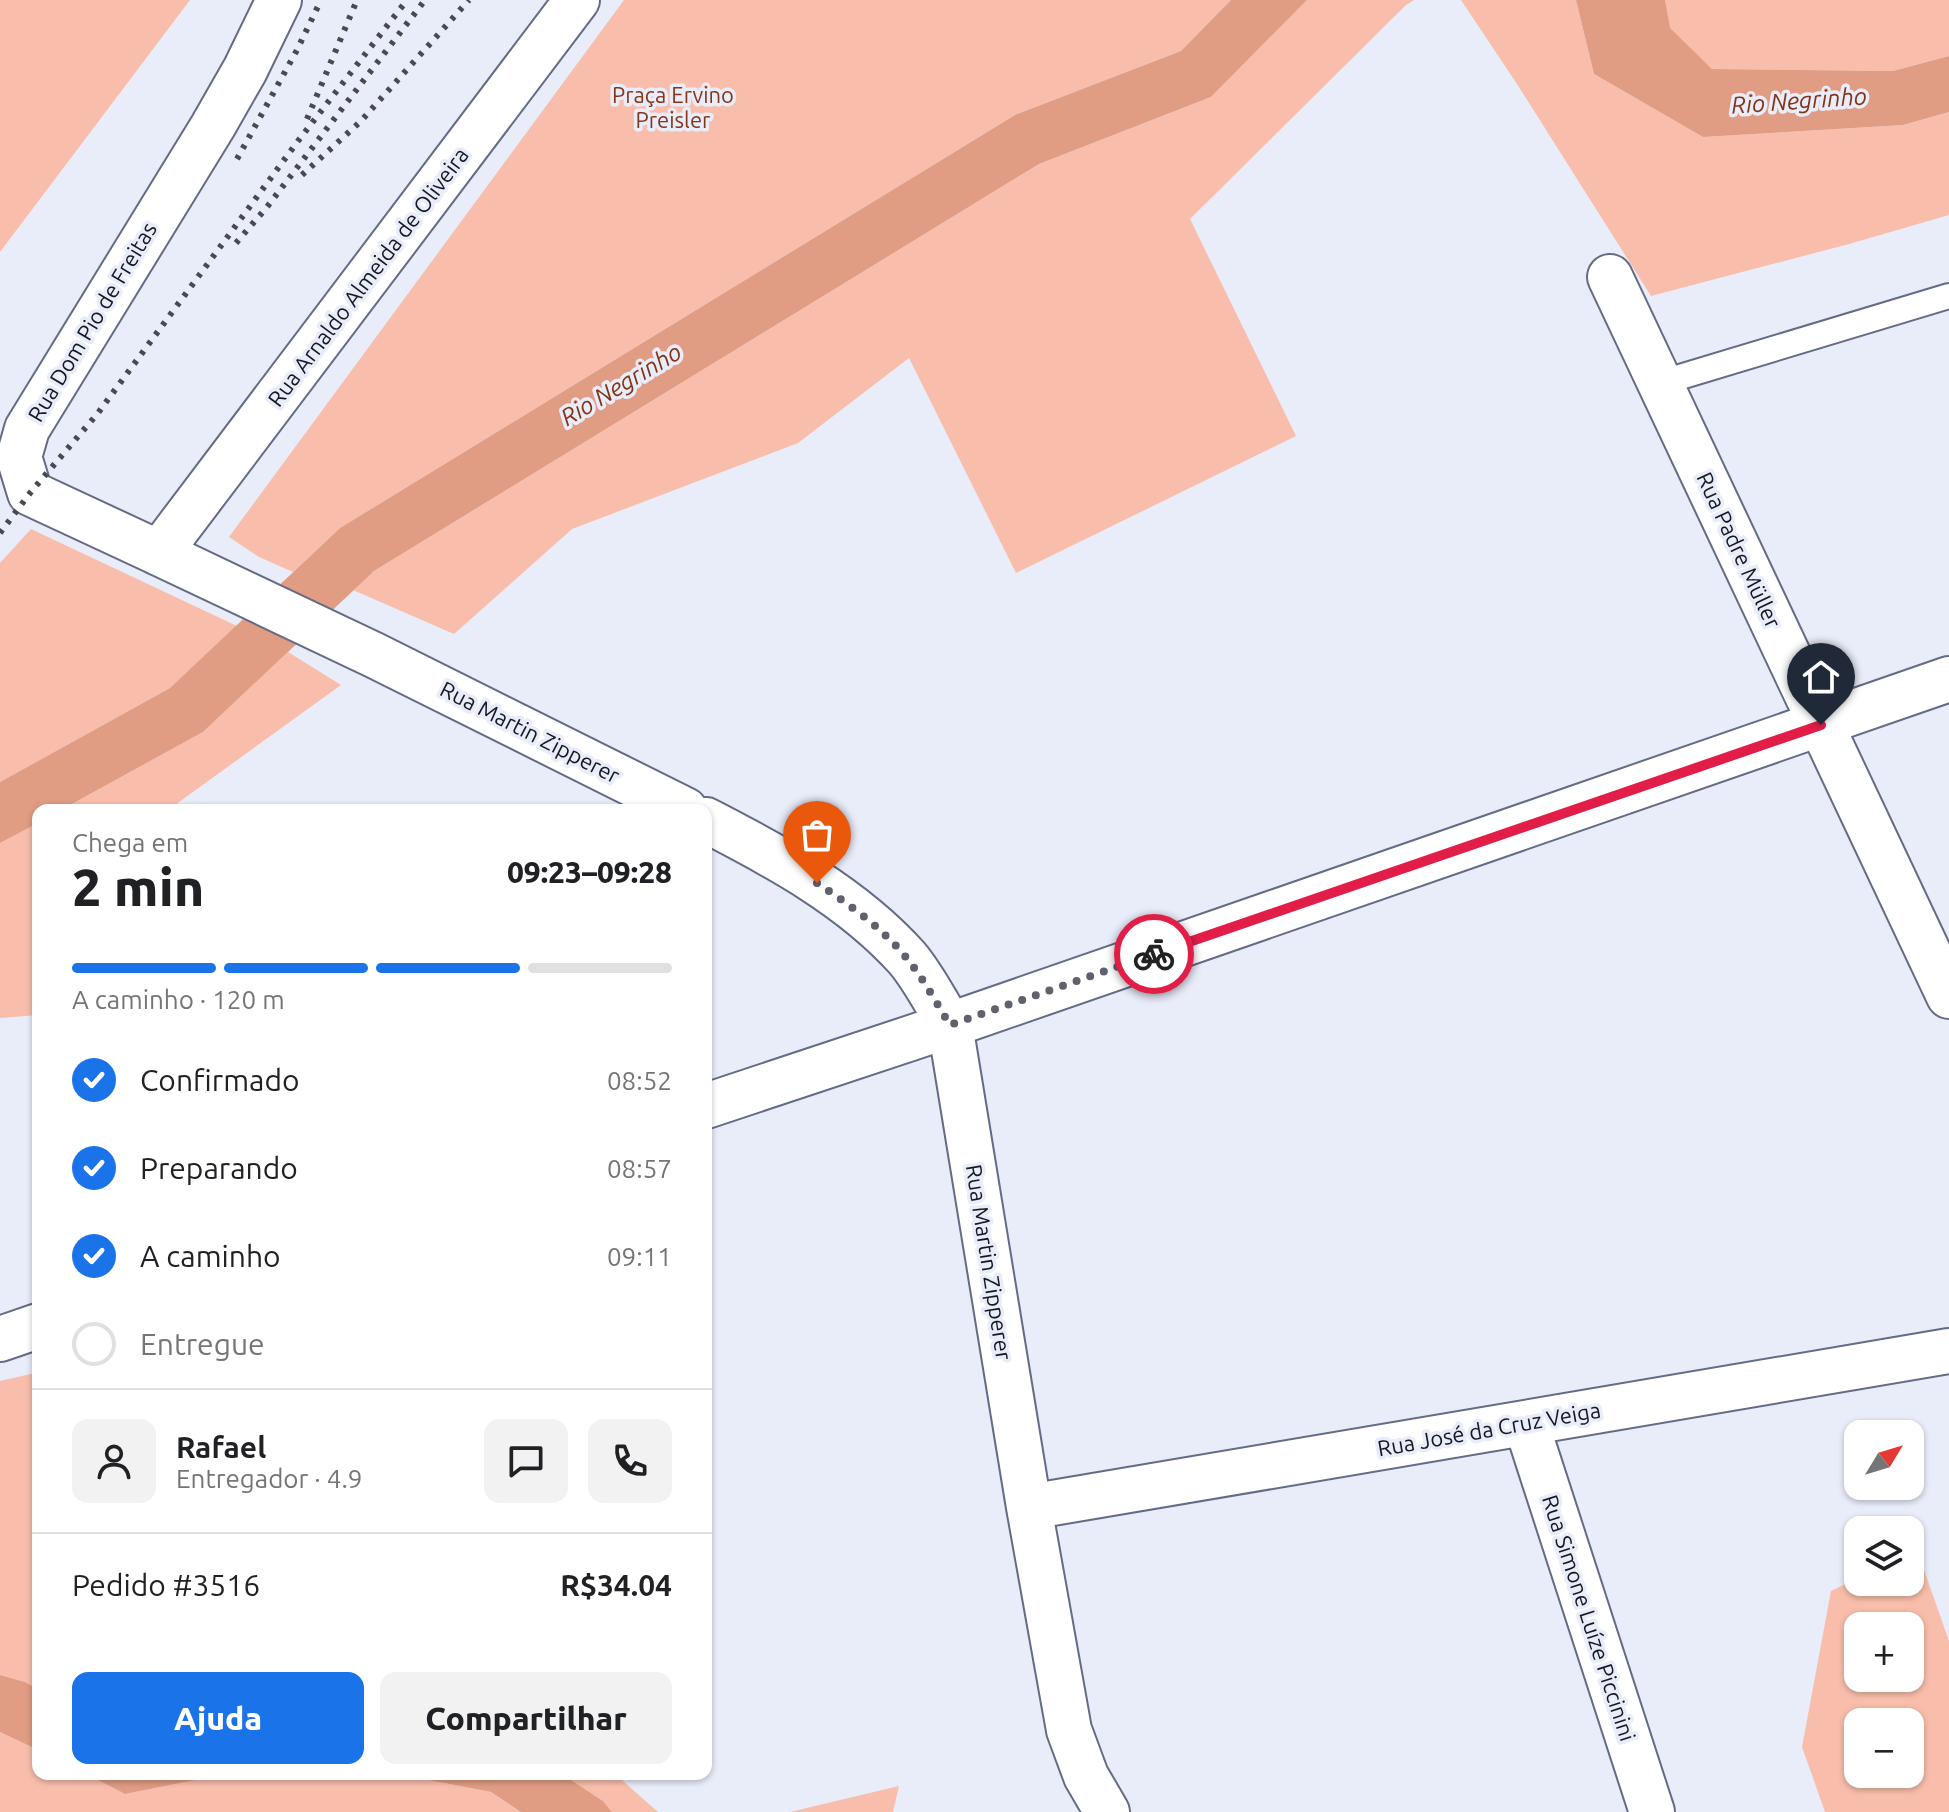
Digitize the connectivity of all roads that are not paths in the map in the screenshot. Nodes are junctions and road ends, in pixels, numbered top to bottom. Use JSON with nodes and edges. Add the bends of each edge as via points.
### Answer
{"nodes":[{"id":1,"x":279,"y":0,"type":"edge"},
{"id":2,"x":577,"y":0,"type":"edge"},
{"id":3,"x":1610,"y":277,"type":"dead end"},
{"id":4,"x":1949,"y":296,"type":"edge"},
{"id":5,"x":1660,"y":383,"type":"junction"},
{"id":6,"x":159,"y":553,"type":"junction"},
{"id":7,"x":237,"y":590,"type":"joint"},
{"id":8,"x":1949,"y":679,"type":"edge"},
{"id":9,"x":1821,"y":725,"type":"junction"},
{"id":10,"x":673,"y":804,"type":"edge"},
{"id":11,"x":712,"y":823,"type":"edge"},
{"id":12,"x":1949,"y":996,"type":"edge"},
{"id":13,"x":950,"y":1025,"type":"junction"},
{"id":14,"x":712,"y":1104,"type":"edge"},
{"id":15,"x":32,"y":1328,"type":"edge"},
{"id":16,"x":0,"y":1339,"type":"edge"},
{"id":17,"x":1949,"y":1351,"type":"edge"},
{"id":18,"x":1526,"y":1423,"type":"junction"},
{"id":19,"x":1029,"y":1507,"type":"junction"},
{"id":20,"x":1107,"y":1812,"type":"edge"},
{"id":21,"x":1652,"y":1812,"type":"edge"}],
"edges":[{"from":1,"to":6,"type":"street","name":"Rua Dom Pio de Freitas","via":[[213,126],[27,429],[19,457],[30,493]]},
{"from":2,"to":6,"type":"street","name":"Rua Arnaldo Almeida de Oliveira"},
{"from":3,"to":5,"type":"street","name":"Rua Padre Müller"},
{"from":4,"to":5,"type":"lane"},
{"from":5,"to":9,"type":"street","name":"Rua Padre Müller"},
{"from":6,"to":7,"type":"street","name":"Rua Dom Pio de Freitas"},
{"from":7,"to":10,"type":"street","name":"Rua Martin Zipperer"},
{"from":8,"to":9,"type":"street"},
{"from":9,"to":12,"type":"street","name":"Rua Padre Müller"},
{"from":9,"to":13,"type":"street"},
{"from":11,"to":13,"type":"street","name":"Rua Martin Zipperer","via":[[793,867],[875,926],[909,960]]},
{"from":13,"to":14,"type":"street"},
{"from":13,"to":19,"type":"street","name":"Rua Martin Zipperer"},
{"from":15,"to":16,"type":"street"},
{"from":17,"to":18,"type":"street","name":"Rua José da Cruz Veiga"},
{"from":18,"to":19,"type":"street","name":"Rua José da Cruz Veiga"},
{"from":18,"to":21,"type":"street","name":"Rua Simone Luíze Piccinini"},
{"from":19,"to":20,"type":"street","name":"Rua Martin Zipperer","via":[[1069,1730]]}]}
